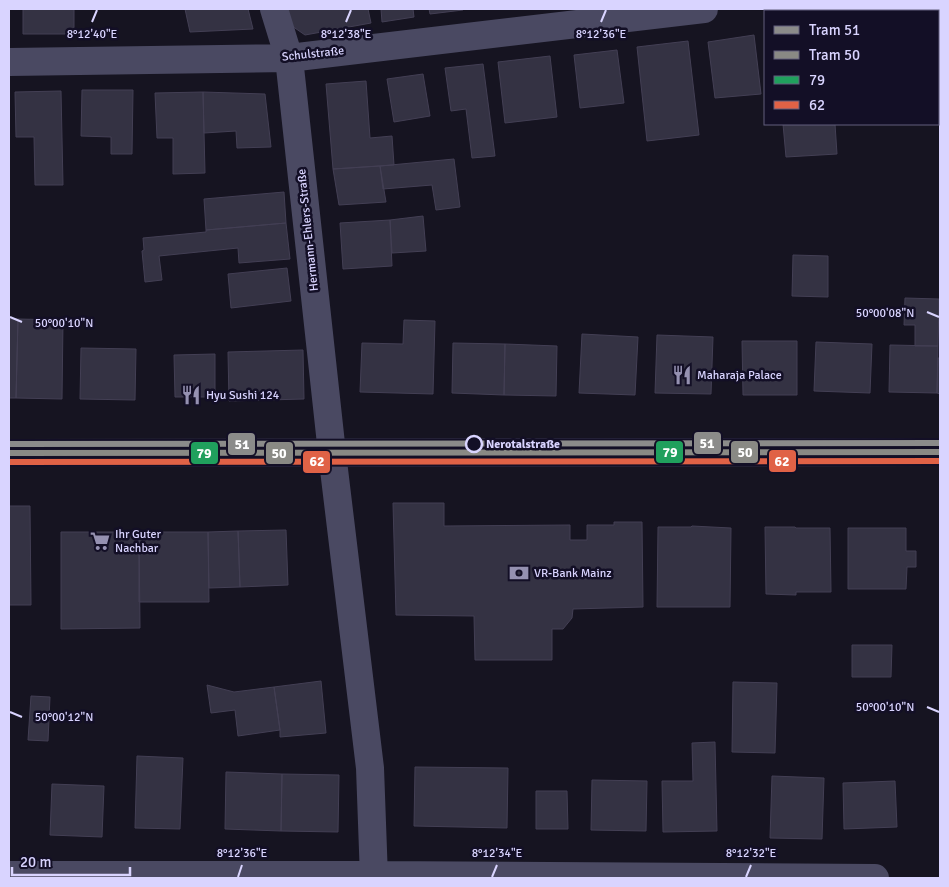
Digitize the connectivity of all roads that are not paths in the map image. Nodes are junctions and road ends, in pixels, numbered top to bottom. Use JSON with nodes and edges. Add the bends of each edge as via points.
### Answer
{"nodes":[{"id":1,"x":274,"y":9,"type":"edge"},
{"id":2,"x":704,"y":9,"type":"edge"},
{"id":3,"x":289,"y":58,"type":"junction"},
{"id":4,"x":9,"y":62,"type":"edge"},
{"id":5,"x":940,"y":452,"type":"edge"},
{"id":6,"x":9,"y":453,"type":"edge"},
{"id":7,"x":332,"y":453,"type":"junction"},
{"id":8,"x":9,"y":875,"type":"edge"},
{"id":9,"x":374,"y":877,"type":"edge"},
{"id":10,"x":875,"y":878,"type":"edge"}],
"edges":[{"from":1,"to":3,"type":"street","name":"Hermann-Ehlers-Straße"},
{"from":2,"to":3,"type":"street","name":"Schulstraße"},
{"from":3,"to":4,"type":"street","name":"Schulstraße"},
{"from":3,"to":7,"type":"street","name":"Hermann-Ehlers-Straße"},
{"from":5,"to":7,"type":"main road"},
{"from":6,"to":7,"type":"main road"},
{"from":7,"to":9,"type":"street","via":[[370,768]]},
{"from":8,"to":9,"type":"street"},
{"from":9,"to":10,"type":"street"}]}
